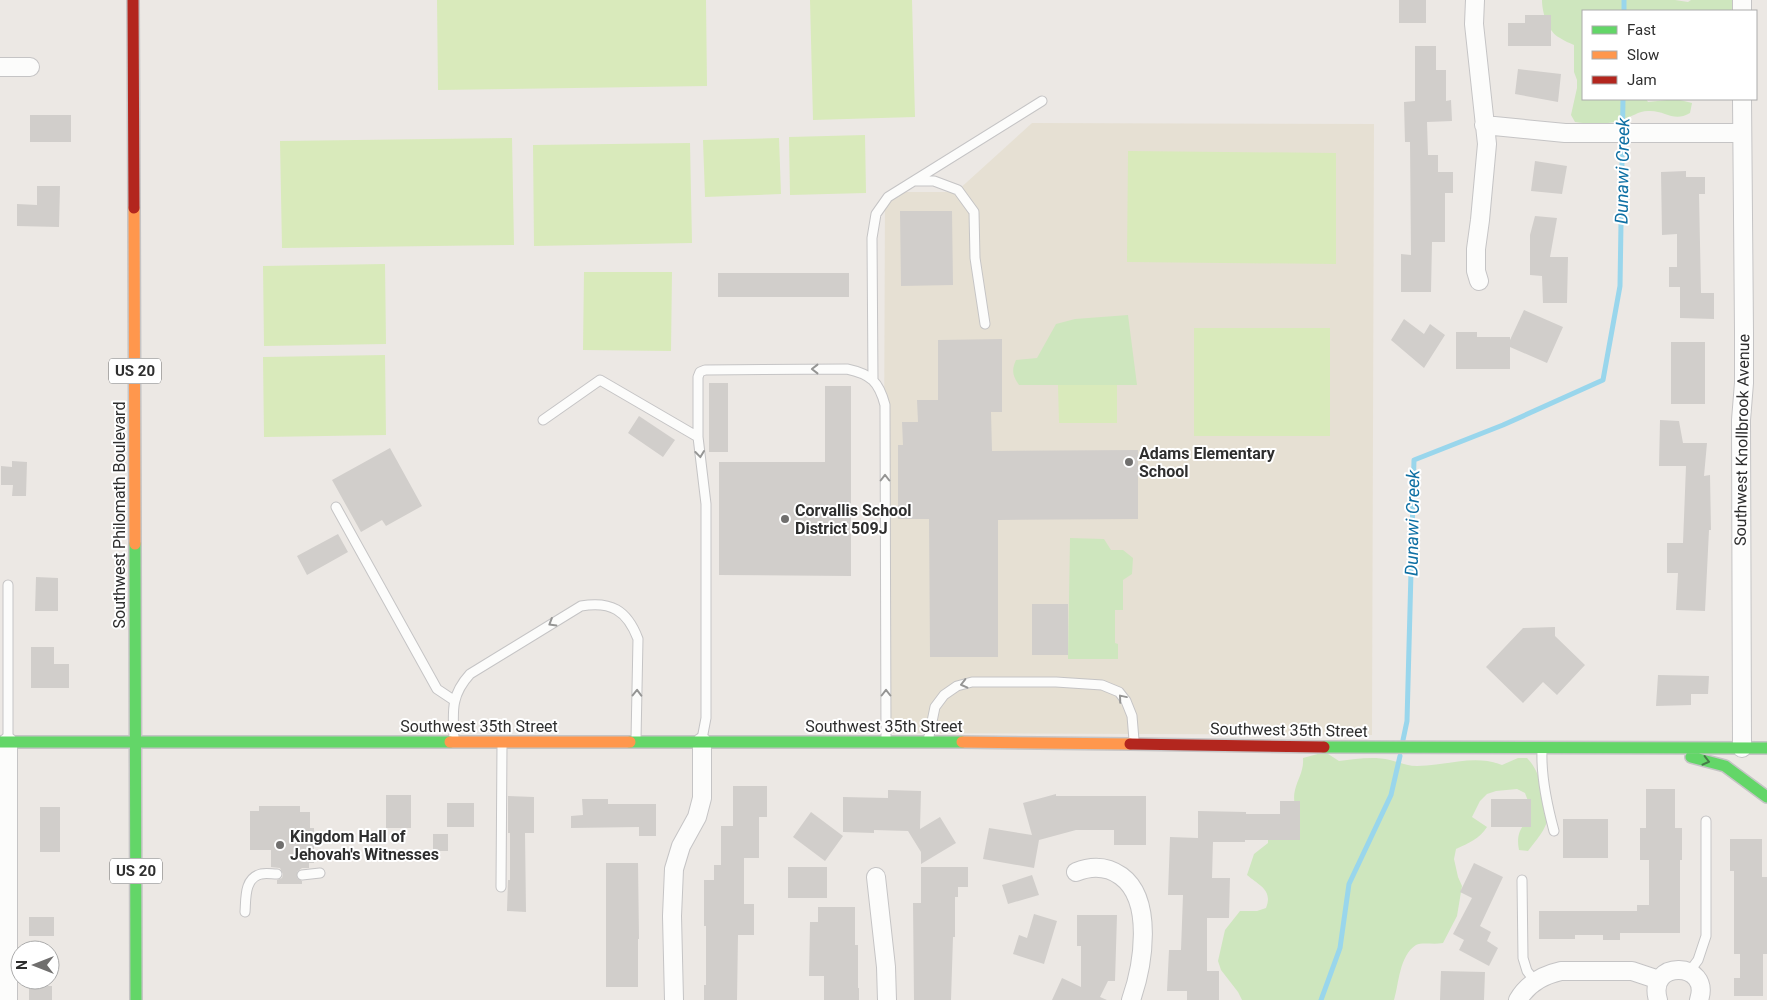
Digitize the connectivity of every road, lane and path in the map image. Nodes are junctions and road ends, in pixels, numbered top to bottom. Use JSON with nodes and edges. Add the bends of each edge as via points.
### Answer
{"nodes":[{"id":1,"x":133,"y":0,"type":"edge"},
{"id":2,"x":1475,"y":0,"type":"edge"},
{"id":3,"x":0,"y":67,"type":"edge"},
{"id":4,"x":30,"y":67,"type":"dead end"},
{"id":5,"x":1742,"y":100,"type":"edge"},
{"id":6,"x":1042,"y":101,"type":"dead end"},
{"id":7,"x":1484,"y":125,"type":"junction"},
{"id":8,"x":1742,"y":133,"type":"junction"},
{"id":9,"x":915,"y":181,"type":"junction"},
{"id":10,"x":1479,"y":281,"type":"dead end"},
{"id":11,"x":985,"y":324,"type":"dead end"},
{"id":12,"x":873,"y":380,"type":"junction"},
{"id":13,"x":543,"y":420,"type":"dead end"},
{"id":14,"x":698,"y":437,"type":"junction"},
{"id":15,"x":336,"y":507,"type":"dead end"},
{"id":16,"x":8,"y":585,"type":"dead end"},
{"id":17,"x":455,"y":701,"type":"junction"},
{"id":18,"x":4,"y":742,"type":"edge"},
{"id":19,"x":455,"y":742,"type":"junction"},
{"id":20,"x":502,"y":742,"type":"junction"},
{"id":21,"x":636,"y":742,"type":"junction"},
{"id":22,"x":702,"y":742,"type":"junction"},
{"id":23,"x":886,"y":742,"type":"junction"},
{"id":24,"x":928,"y":742,"type":"junction"},
{"id":25,"x":136,"y":743,"type":"junction"},
{"id":26,"x":1134,"y":743,"type":"junction"},
{"id":27,"x":1742,"y":748,"type":"junction"},
{"id":28,"x":1767,"y":748,"type":"edge"},
{"id":29,"x":1542,"y":749,"type":"junction"},
{"id":30,"x":1659,"y":749,"type":"junction"},
{"id":31,"x":1767,"y":797,"type":"edge"},
{"id":32,"x":1706,"y":821,"type":"dead end"},
{"id":33,"x":1554,"y":832,"type":"dead end"},
{"id":34,"x":1076,"y":872,"type":"dead end"},
{"id":35,"x":320,"y":873,"type":"dead end"},
{"id":36,"x":277,"y":874,"type":"dead end"},
{"id":37,"x":302,"y":875,"type":"dead end"},
{"id":38,"x":876,"y":878,"type":"dead end"},
{"id":39,"x":1522,"y":880,"type":"dead end"},
{"id":40,"x":501,"y":887,"type":"dead end"},
{"id":41,"x":245,"y":912,"type":"dead end"},
{"id":42,"x":1689,"y":972,"type":"junction"},
{"id":43,"x":1660,"y":980,"type":"junction"},
{"id":44,"x":1535,"y":981,"type":"junction"},
{"id":45,"x":8,"y":1000,"type":"edge"},
{"id":46,"x":136,"y":1000,"type":"edge"},
{"id":47,"x":674,"y":1000,"type":"edge"},
{"id":48,"x":887,"y":1000,"type":"edge"},
{"id":49,"x":1131,"y":1000,"type":"edge"},
{"id":50,"x":1518,"y":1000,"type":"edge"},
{"id":51,"x":1658,"y":1000,"type":"edge"},
{"id":52,"x":1699,"y":1000,"type":"edge"}],
"edges":[{"from":1,"to":25,"type":"main road","name":"Southwest Philomath Boulevard","number":"US 20"},
{"from":2,"to":7,"type":"street","via":[[1474,24]]},
{"from":3,"to":4,"type":"street"},
{"from":5,"to":8,"type":"street","name":"Southwest Knollbrook Avenue"},
{"from":6,"to":9,"type":"lane"},
{"from":7,"to":8,"type":"street","via":[[1566,133]]},
{"from":7,"to":10,"type":"street","via":[[1487,144],[1476,249]]},
{"from":8,"to":27,"type":"street","name":"Southwest Knollbrook Avenue"},
{"from":9,"to":11,"type":"lane","via":[[934,181],[958,190],[974,212],[975,258]]},
{"from":9,"to":12,"type":"lane","via":[[888,198],[876,214],[872,238]]},
{"from":12,"to":14,"type":"lane","one_way":true,"via":[[861,372],[847,369],[705,370],[698,377]]},
{"from":23,"to":12,"type":"lane","one_way":true,"via":[[885,405]]},
{"from":13,"to":14,"type":"lane","via":[[600,380]]},
{"from":14,"to":22,"type":"lane","one_way":true,"via":[[707,540],[706,718]]},
{"from":15,"to":17,"type":"lane","via":[[436,689]]},
{"from":16,"to":18,"type":"lane"},
{"from":17,"to":19,"type":"lane"},
{"from":21,"to":17,"type":"lane","one_way":true,"via":[[638,639],[626,617],[605,605],[580,606],[470,674],[457,692]]},
{"from":18,"to":25,"type":"main road","name":"Southwest 35th Street"},
{"from":18,"to":45,"type":"street"},
{"from":19,"to":20,"type":"main road","name":"Southwest 35th Street"},
{"from":19,"to":25,"type":"main road","name":"Southwest 35th Street"},
{"from":20,"to":21,"type":"main road","name":"Southwest 35th Street"},
{"from":20,"to":40,"type":"lane"},
{"from":21,"to":22,"type":"main road","name":"Southwest 35th Street"},
{"from":22,"to":23,"type":"main road","name":"Southwest 35th Street"},
{"from":22,"to":47,"type":"street","via":[[702,798],[674,869]]},
{"from":23,"to":24,"type":"main road","name":"Southwest 35th Street"},
{"from":24,"to":26,"type":"main road","name":"Southwest 35th Street"},
{"from":26,"to":24,"type":"lane","one_way":true,"via":[[1132,716],[1119,692],[1102,685],[1056,682],[972,682],[957,686],[944,694],[935,708]]},
{"from":25,"to":46,"type":"main road","name":"Southwest Philomath Boulevard","number":"US 20"},
{"from":26,"to":29,"type":"main road","name":"Southwest 35th Street"},
{"from":27,"to":28,"type":"main road","name":"Southwest 35th Street"},
{"from":27,"to":30,"type":"main road","name":"Southwest 35th Street"},
{"from":29,"to":30,"type":"main road","name":"Southwest 35th Street"},
{"from":29,"to":33,"type":"lane","via":[[1541,768]]},
{"from":30,"to":31,"type":"main road","one_way":true,"via":[[1725,766]]},
{"from":32,"to":42,"type":"lane","via":[[1706,936],[1698,960]]},
{"from":34,"to":49,"type":"street","via":[[1100,868],[1115,872],[1134,890],[1141,906],[1141,960]]},
{"from":35,"to":37,"type":"lane"},
{"from":36,"to":41,"type":"lane","via":[[260,874],[250,881]]},
{"from":38,"to":48,"type":"street"},
{"from":39,"to":44,"type":"lane","via":[[1523,958]]},
{"from":42,"to":43,"type":"street","via":[[1676,969]]},
{"from":42,"to":52,"type":"street","via":[[1699,983]]},
{"from":43,"to":44,"type":"street","via":[[1632,971],[1570,971],[1550,973]]},
{"from":43,"to":51,"type":"street"},
{"from":44,"to":50,"type":"street"}]}
